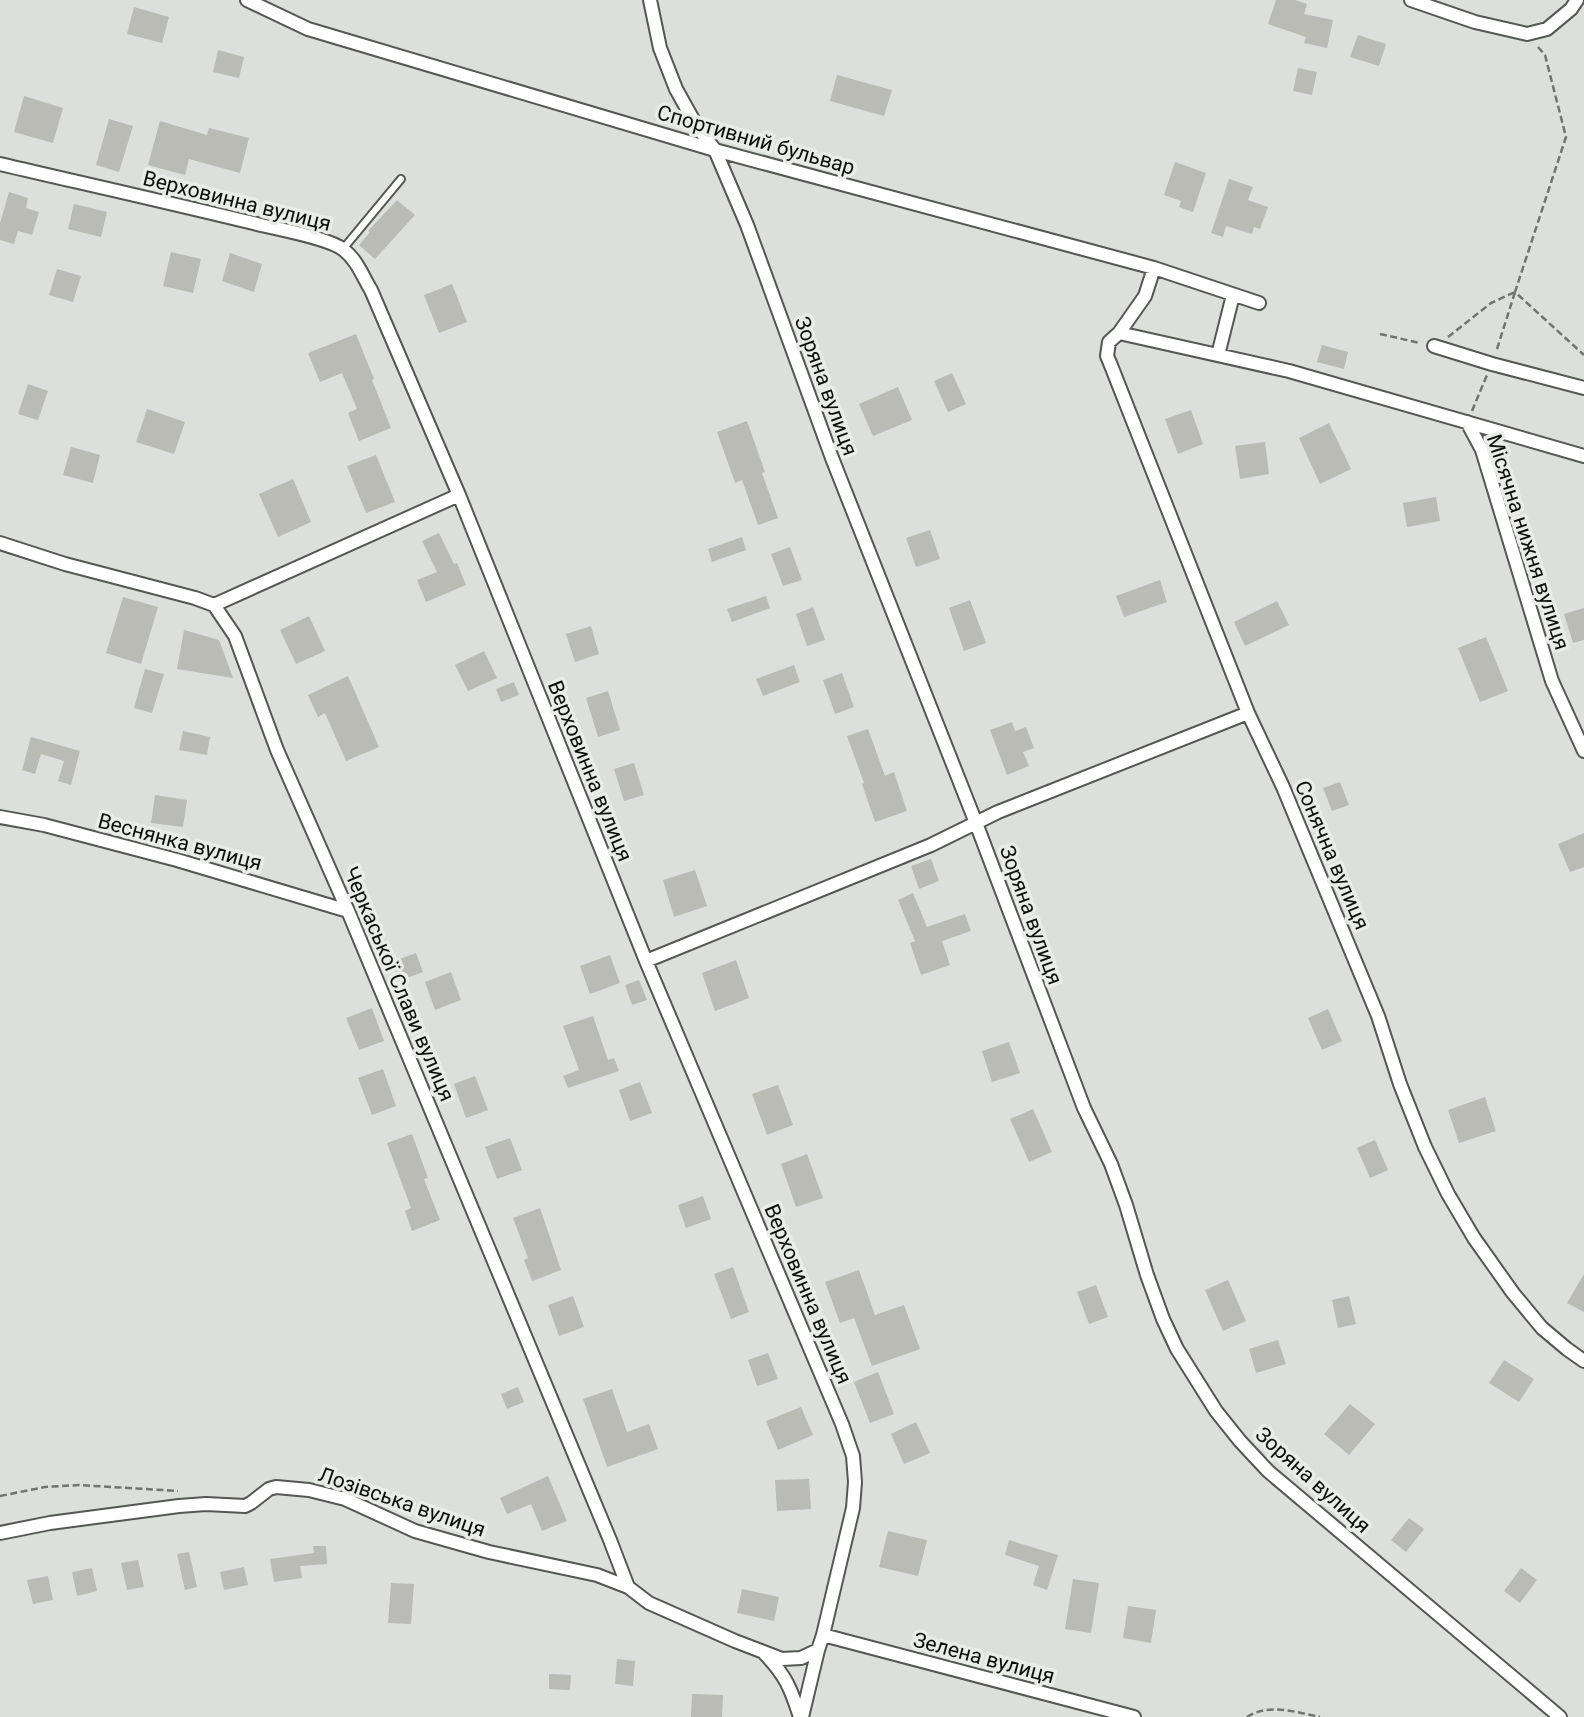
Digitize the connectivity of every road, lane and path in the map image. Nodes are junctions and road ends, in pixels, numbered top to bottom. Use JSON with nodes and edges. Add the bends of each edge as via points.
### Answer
{"nodes":[{"id":1,"x":247,"y":0,"type":"edge"},
{"id":2,"x":650,"y":0,"type":"edge"},
{"id":3,"x":1411,"y":0,"type":"edge"},
{"id":4,"x":1577,"y":0,"type":"edge"},
{"id":5,"x":1527,"y":34,"type":"junction"},
{"id":6,"x":715,"y":150,"type":"junction"},
{"id":7,"x":0,"y":164,"type":"edge"},
{"id":8,"x":401,"y":179,"type":"dead end"},
{"id":9,"x":343,"y":249,"type":"junction"},
{"id":10,"x":1154,"y":268,"type":"junction"},
{"id":11,"x":1515,"y":292,"type":"junction"},
{"id":12,"x":1233,"y":295,"type":"junction"},
{"id":13,"x":1259,"y":303,"type":"dead end"},
{"id":14,"x":1119,"y":333,"type":"junction"},
{"id":15,"x":1381,"y":334,"type":"dead end"},
{"id":16,"x":1434,"y":346,"type":"junction"},
{"id":17,"x":1218,"y":355,"type":"junction"},
{"id":18,"x":1584,"y":355,"type":"edge"},
{"id":19,"x":1584,"y":388,"type":"edge"},
{"id":20,"x":1467,"y":422,"type":"junction"},
{"id":21,"x":1584,"y":456,"type":"edge"},
{"id":22,"x":459,"y":495,"type":"junction"},
{"id":23,"x":0,"y":543,"type":"edge"},
{"id":24,"x":214,"y":605,"type":"junction"},
{"id":25,"x":1248,"y":713,"type":"junction"},
{"id":26,"x":1584,"y":751,"type":"edge"},
{"id":27,"x":0,"y":817,"type":"edge"},
{"id":28,"x":976,"y":823,"type":"junction"},
{"id":29,"x":348,"y":911,"type":"junction"},
{"id":30,"x":646,"y":961,"type":"junction"},
{"id":31,"x":1584,"y":1361,"type":"edge"},
{"id":32,"x":177,"y":1491,"type":"dead end"},
{"id":33,"x":0,"y":1496,"type":"edge"},
{"id":34,"x":0,"y":1533,"type":"edge"},
{"id":35,"x":628,"y":1587,"type":"junction"},
{"id":36,"x":823,"y":1635,"type":"junction"},
{"id":37,"x":818,"y":1650,"type":"junction"},
{"id":38,"x":762,"y":1651,"type":"junction"},
{"id":39,"x":801,"y":1717,"type":"edge"},
{"id":40,"x":1134,"y":1717,"type":"edge"},
{"id":41,"x":1247,"y":1717,"type":"edge"},
{"id":42,"x":1320,"y":1717,"type":"edge"},
{"id":43,"x":1560,"y":1717,"type":"edge"}],
"edges":[{"from":1,"to":6,"type":"street","name":"Спортивний бульвар","via":[[308,29]]},
{"from":2,"to":6,"type":"street","name":"Зоряна вулиця","via":[[660,48],[676,89]]},
{"from":3,"to":5,"type":"street"},
{"from":4,"to":5,"type":"street","via":[[1547,29]]},
{"from":5,"to":11,"type":"path","via":[[1545,55],[1566,137]]},
{"from":6,"to":10,"type":"street","name":"Спортивний бульвар"},
{"from":6,"to":28,"type":"street","name":"Зоряна вулиця"},
{"from":7,"to":9,"type":"street","name":"Верховинна вулиця","via":[[286,231]]},
{"from":8,"to":9,"type":"lane"},
{"from":9,"to":22,"type":"street","name":"Верховинна вулиця","via":[[371,290]]},
{"from":10,"to":12,"type":"street","name":"Спортивний бульвар"},
{"from":10,"to":14,"type":"street","name":"Сонячна вулиця","via":[[1145,296]]},
{"from":11,"to":16,"type":"path","via":[[1491,303]]},
{"from":11,"to":18,"type":"path"},
{"from":12,"to":13,"type":"street","name":"Спортивний бульвар"},
{"from":12,"to":17,"type":"street"},
{"from":14,"to":17,"type":"street"},
{"from":14,"to":25,"type":"street","name":"Сонячна вулиця","via":[[1109,342],[1107,356]]},
{"from":15,"to":16,"type":"path"},
{"from":16,"to":19,"type":"street"},
{"from":17,"to":20,"type":"street"},
{"from":20,"to":21,"type":"street"},
{"from":20,"to":26,"type":"street","name":"Місячна нижня вулиця","via":[[1482,450],[1552,681]]},
{"from":22,"to":24,"type":"street"},
{"from":22,"to":30,"type":"street","name":"Верховинна вулиця"},
{"from":23,"to":24,"type":"street"},
{"from":24,"to":29,"type":"street","name":"Черкаської Слави вулиця","via":[[235,636],[277,750]]},
{"from":25,"to":28,"type":"street"},
{"from":25,"to":31,"type":"street","name":"Сонячна вулиця","via":[[1283,787],[1448,1195],[1513,1293],[1542,1328]]},
{"from":27,"to":29,"type":"street","name":"Веснянка вулиця","via":[[177,860]]},
{"from":28,"to":30,"type":"street"},
{"from":28,"to":43,"type":"street","name":"Зоряна вулиця","via":[[1084,1108],[1111,1164],[1163,1319],[1216,1411],[1268,1471]]},
{"from":29,"to":35,"type":"street","name":"Черкаської Слави вулиця"},
{"from":30,"to":36,"type":"street","name":"Верховинна вулиця","via":[[853,1456],[853,1508]]},
{"from":32,"to":33,"type":"path","via":[[79,1485]]},
{"from":34,"to":35,"type":"street","name":"Лозівська вулиця","via":[[180,1506],[245,1506],[276,1487],[345,1499],[415,1531]]},
{"from":35,"to":38,"type":"street","name":"Лозівська вулиця","via":[[649,1603]]},
{"from":36,"to":37,"type":"street","name":"Верховинна вулиця"},
{"from":36,"to":40,"type":"street","name":"Зелена вулиця"},
{"from":37,"to":38,"type":"street","name":"Лозівська вулиця","via":[[792,1660]]},
{"from":37,"to":39,"type":"street","name":"Верховинна вулиця"},
{"from":38,"to":39,"type":"street","via":[[788,1682]]},
{"from":41,"to":42,"type":"path","via":[[1281,1709]]}]}
